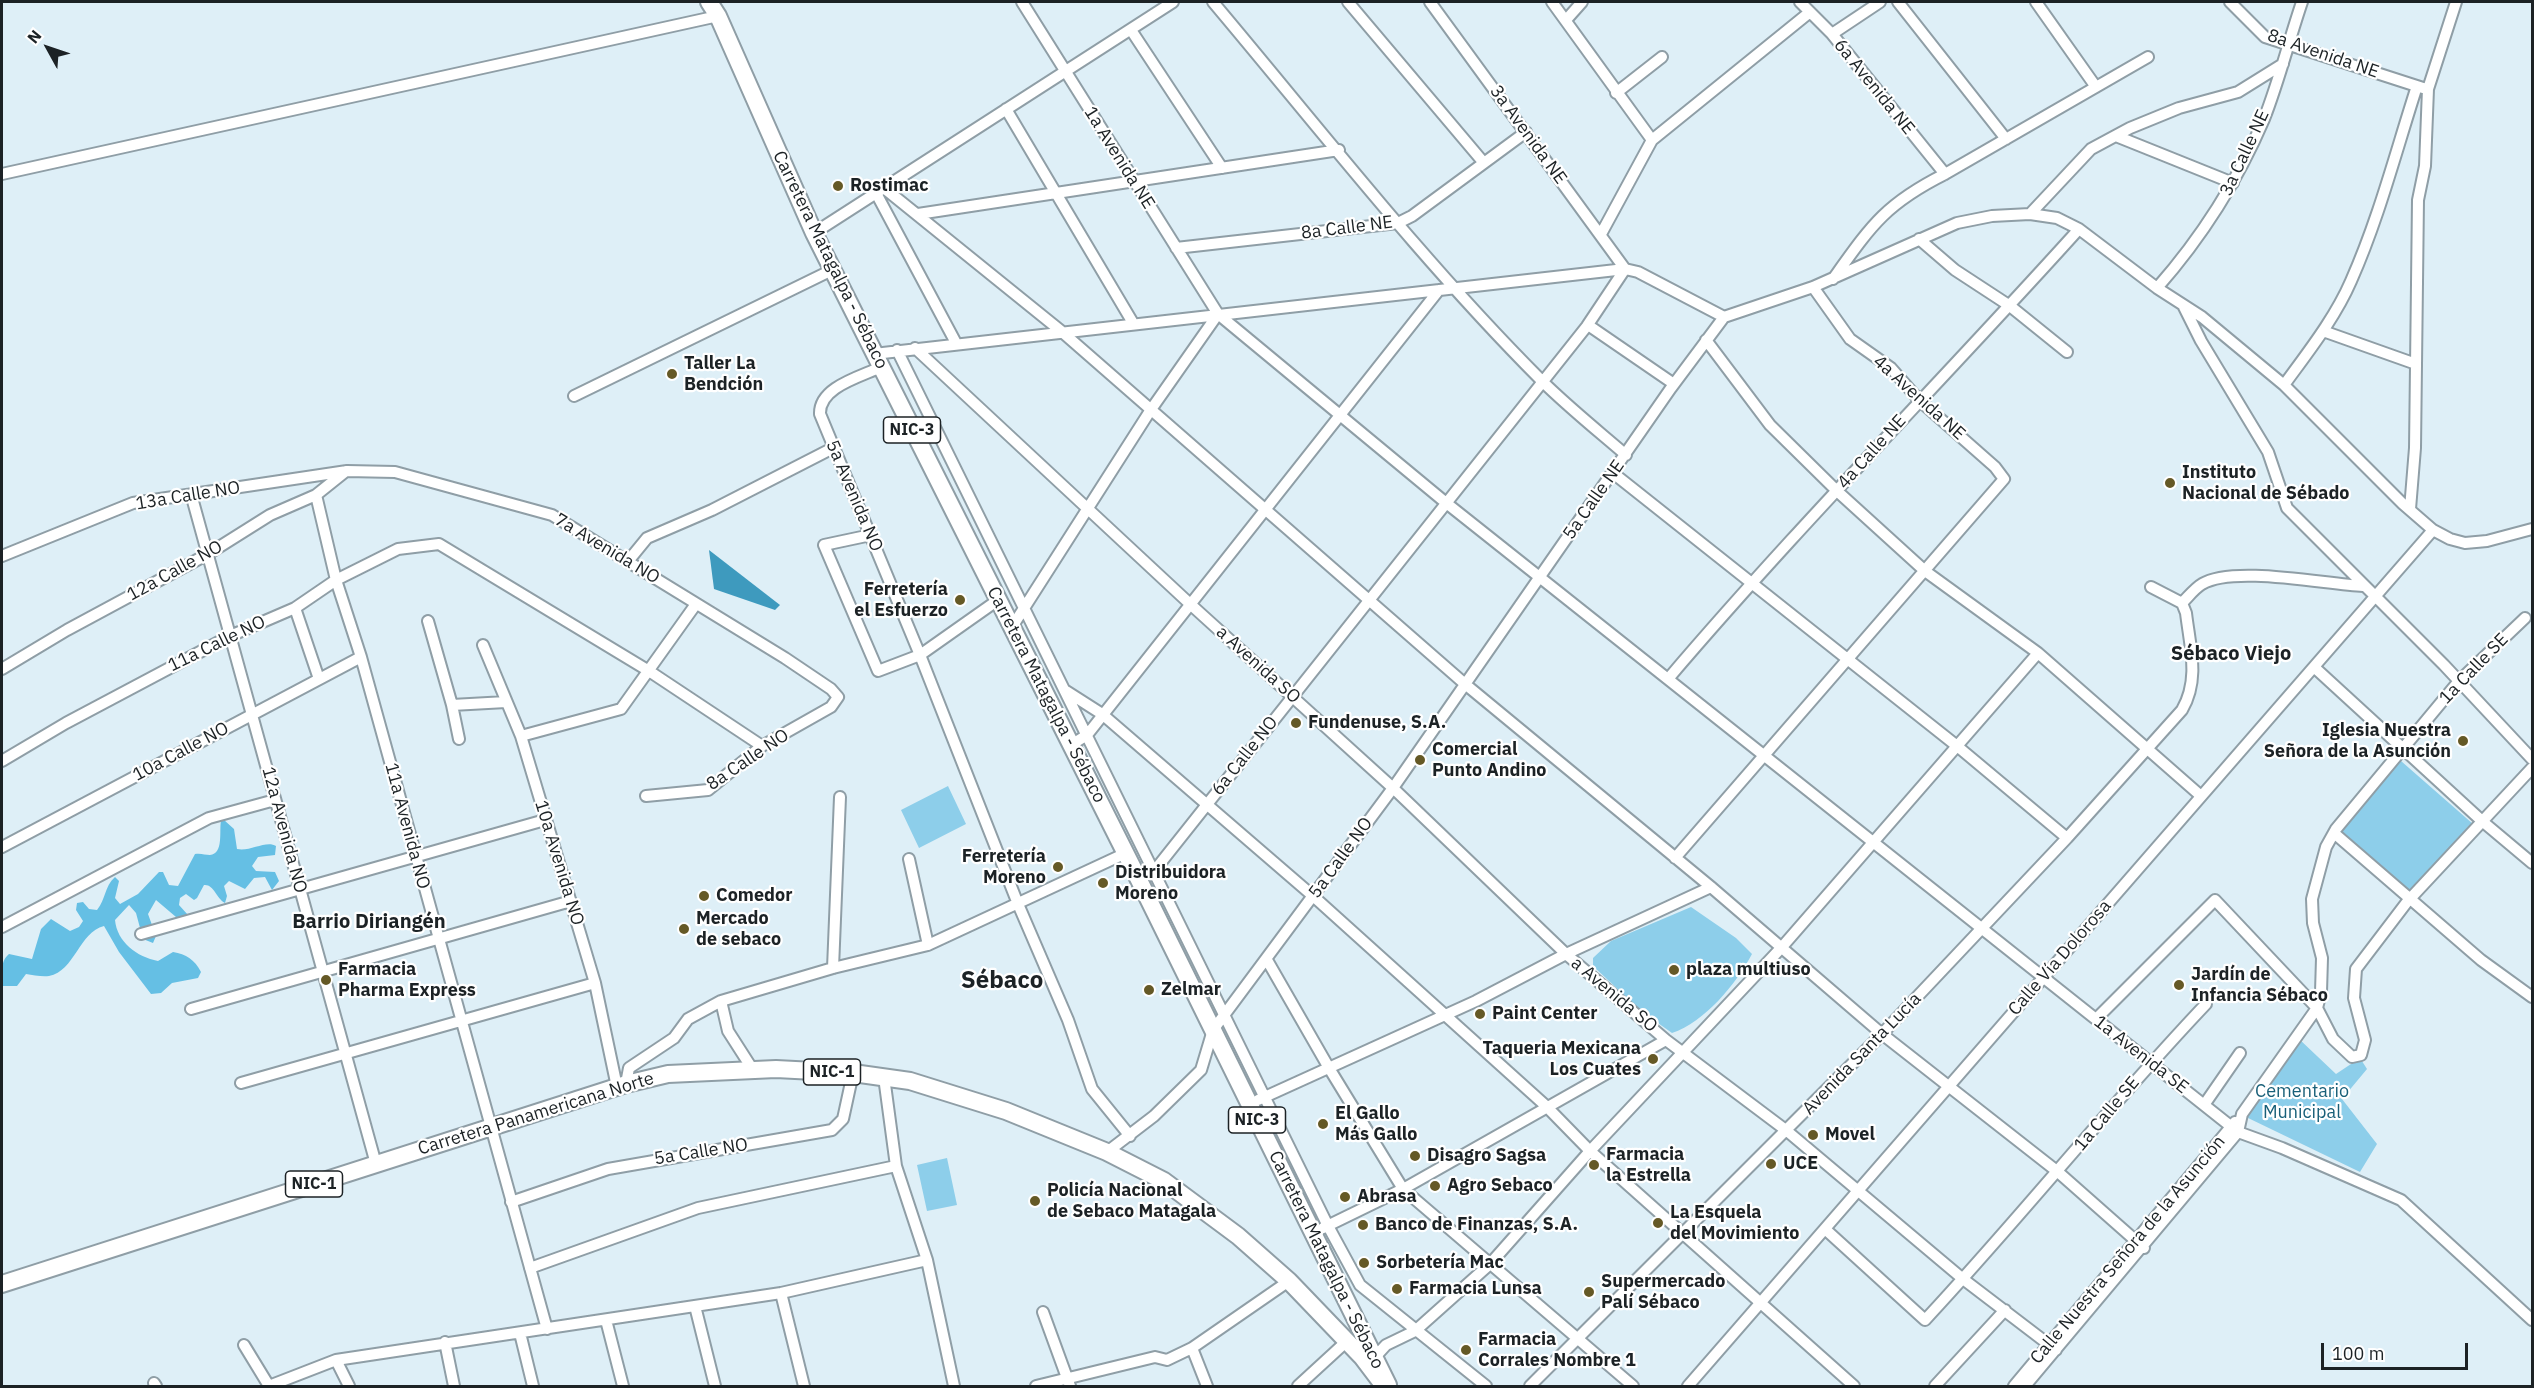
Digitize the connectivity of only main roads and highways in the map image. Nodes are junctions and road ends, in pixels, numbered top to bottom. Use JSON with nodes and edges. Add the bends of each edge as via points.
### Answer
{"nodes":[{"id":1,"x":714,"y":9,"type":"edge"},
{"id":2,"x":2,"y":1284,"type":"edge"},
{"id":3,"x":1386,"y":1386,"type":"edge"}],
"edges":[{"from":1,"to":3,"type":"main road","name":"Carretera Matagalpa - Sébaco","number":"NIC-3","via":[[832,270],[1126,853],[1147,877],[1214,1030],[1257,1100],[1312,1234]]},
{"from":2,"to":3,"type":"main road","name":"Carretera Panamericana Norte","number":"NIC-1","via":[[622,1085],[668,1074],[753,1070],[853,1072],[910,1081],[1006,1111],[1107,1152],[1164,1181],[1238,1236],[1289,1281]]}]}
